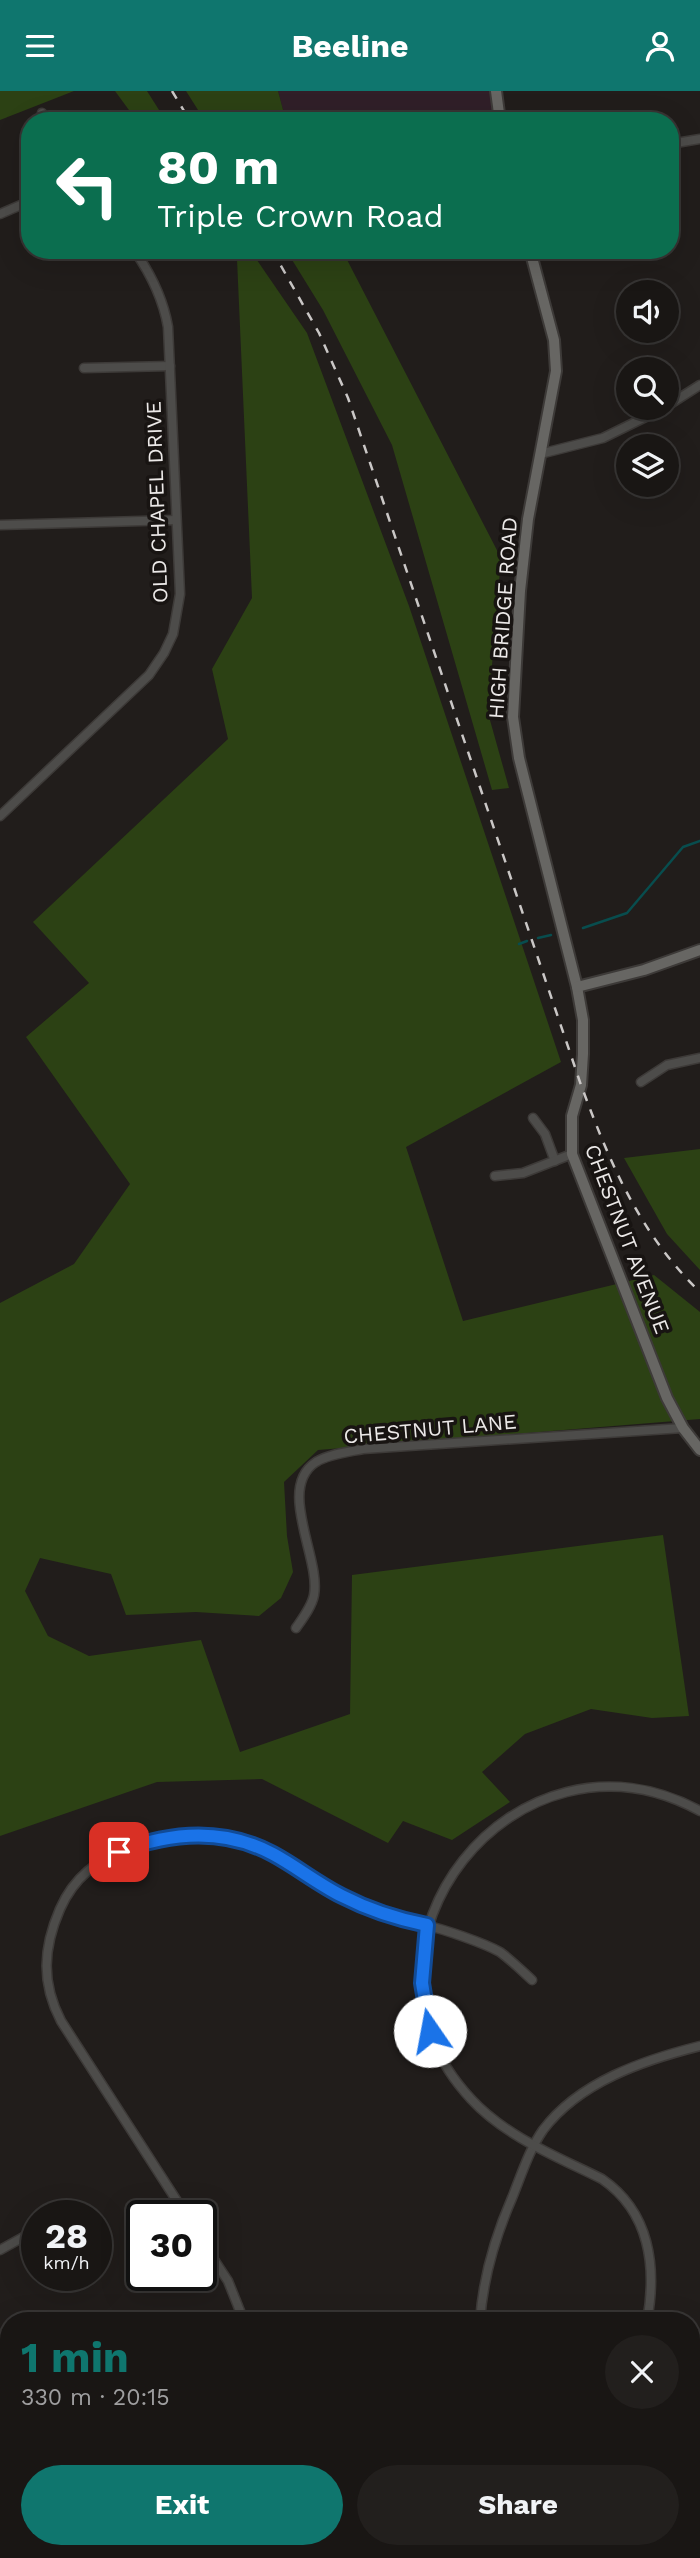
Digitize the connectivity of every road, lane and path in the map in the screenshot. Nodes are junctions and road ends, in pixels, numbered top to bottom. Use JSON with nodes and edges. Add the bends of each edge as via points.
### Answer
{"nodes":[{"id":1,"x":496,"y":91,"type":"edge"},
{"id":2,"x":499,"y":112,"type":"edge"},
{"id":3,"x":700,"y":139,"type":"edge"},
{"id":4,"x":679,"y":142,"type":"edge"},
{"id":5,"x":21,"y":205,"type":"edge"},
{"id":6,"x":0,"y":213,"type":"edge"},
{"id":7,"x":140,"y":259,"type":"edge"},
{"id":8,"x":532,"y":259,"type":"edge"},
{"id":9,"x":170,"y":366,"type":"junction"},
{"id":10,"x":84,"y":368,"type":"dead end"},
{"id":11,"x":700,"y":385,"type":"edge"},
{"id":12,"x":679,"y":398,"type":"edge"},
{"id":13,"x":639,"y":420,"type":"edge"},
{"id":14,"x":540,"y":454,"type":"junction"},
{"id":15,"x":176,"y":520,"type":"junction"},
{"id":16,"x":0,"y":525,"type":"edge"},
{"id":17,"x":0,"y":816,"type":"edge"},
{"id":18,"x":700,"y":950,"type":"edge"},
{"id":19,"x":577,"y":987,"type":"junction"},
{"id":20,"x":700,"y":1058,"type":"edge"},
{"id":21,"x":641,"y":1082,"type":"dead end"},
{"id":22,"x":533,"y":1118,"type":"dead end"},
{"id":23,"x":572,"y":1154,"type":"junction"},
{"id":24,"x":555,"y":1161,"type":"junction"},
{"id":25,"x":495,"y":1176,"type":"dead end"},
{"id":26,"x":683,"y":1428,"type":"junction"},
{"id":27,"x":700,"y":1450,"type":"edge"},
{"id":28,"x":296,"y":1628,"type":"dead end"},
{"id":29,"x":700,"y":1811,"type":"edge"},
{"id":30,"x":427,"y":1925,"type":"junction"},
{"id":31,"x":532,"y":1980,"type":"dead end"},
{"id":32,"x":700,"y":2046,"type":"edge"},
{"id":33,"x":534,"y":2145,"type":"junction"},
{"id":34,"x":176,"y":2200,"type":"edge"},
{"id":35,"x":21,"y":2238,"type":"edge"},
{"id":36,"x":0,"y":2250,"type":"edge"},
{"id":37,"x":217,"y":2264,"type":"edge"},
{"id":38,"x":240,"y":2312,"type":"edge"},
{"id":39,"x":481,"y":2312,"type":"edge"},
{"id":40,"x":648,"y":2312,"type":"edge"}],
"edges":[{"from":1,"to":2,"type":"street"},
{"from":3,"to":4,"type":"street"},
{"from":5,"to":6,"type":"street"},
{"from":7,"to":9,"type":"street","name":"OLD CHAPEL DRIVE","via":[[165,310]]},
{"from":8,"to":14,"type":"street","name":"HIGH BRIDGE ROAD","via":[[556,361]]},
{"from":9,"to":10,"type":"street"},
{"from":9,"to":15,"type":"street","name":"OLD CHAPEL DRIVE"},
{"from":11,"to":12,"type":"street"},
{"from":13,"to":14,"type":"street","via":[[603,438]]},
{"from":14,"to":19,"type":"street","name":"HIGH BRIDGE ROAD","via":[[521,579],[513,717],[519,758]]},
{"from":15,"to":16,"type":"street"},
{"from":15,"to":17,"type":"street","name":"OLD CHAPEL DRIVE","via":[[178,611],[158,663]]},
{"from":18,"to":19,"type":"street"},
{"from":19,"to":23,"type":"street","name":"CHESTNUT AVENUE","via":[[583,1054],[572,1116]]},
{"from":20,"to":21,"type":"street","via":[[667,1065]]},
{"from":22,"to":24,"type":"street"},
{"from":23,"to":24,"type":"street"},
{"from":23,"to":26,"type":"street","name":"CHESTNUT AVENUE","via":[[667,1398]]},
{"from":24,"to":25,"type":"street","via":[[523,1173]]},
{"from":26,"to":27,"type":"street","name":"CHESTNUT AVENUE"},
{"from":26,"to":28,"type":"street","name":"CHESTNUT LANE","via":[[363,1449],[315,1463],[305,1475],[299,1495],[314,1594]]},
{"from":29,"to":30,"type":"street","via":[[665,1794],[629,1787],[588,1787],[549,1797],[513,1815],[475,1845],[447,1884]]},
{"from":30,"to":31,"type":"street","via":[[497,1951]]},
{"from":30,"to":33,"type":"street","via":[[423,1996],[439,2054],[471,2100]]},
{"from":30,"to":34,"type":"street","via":[[360,1905],[272,1854],[212,1836],[163,1837],[138,1844],[98,1862],[74,1884],[52,1930],[47,1988],[61,2021]]},
{"from":32,"to":33,"type":"street","via":[[657,2057],[601,2083],[565,2108]]},
{"from":33,"to":39,"type":"street","via":[[498,2233]]},
{"from":33,"to":40,"type":"street","via":[[602,2179],[635,2214],[651,2263]]},
{"from":35,"to":36,"type":"street"},
{"from":37,"to":38,"type":"street"}]}
